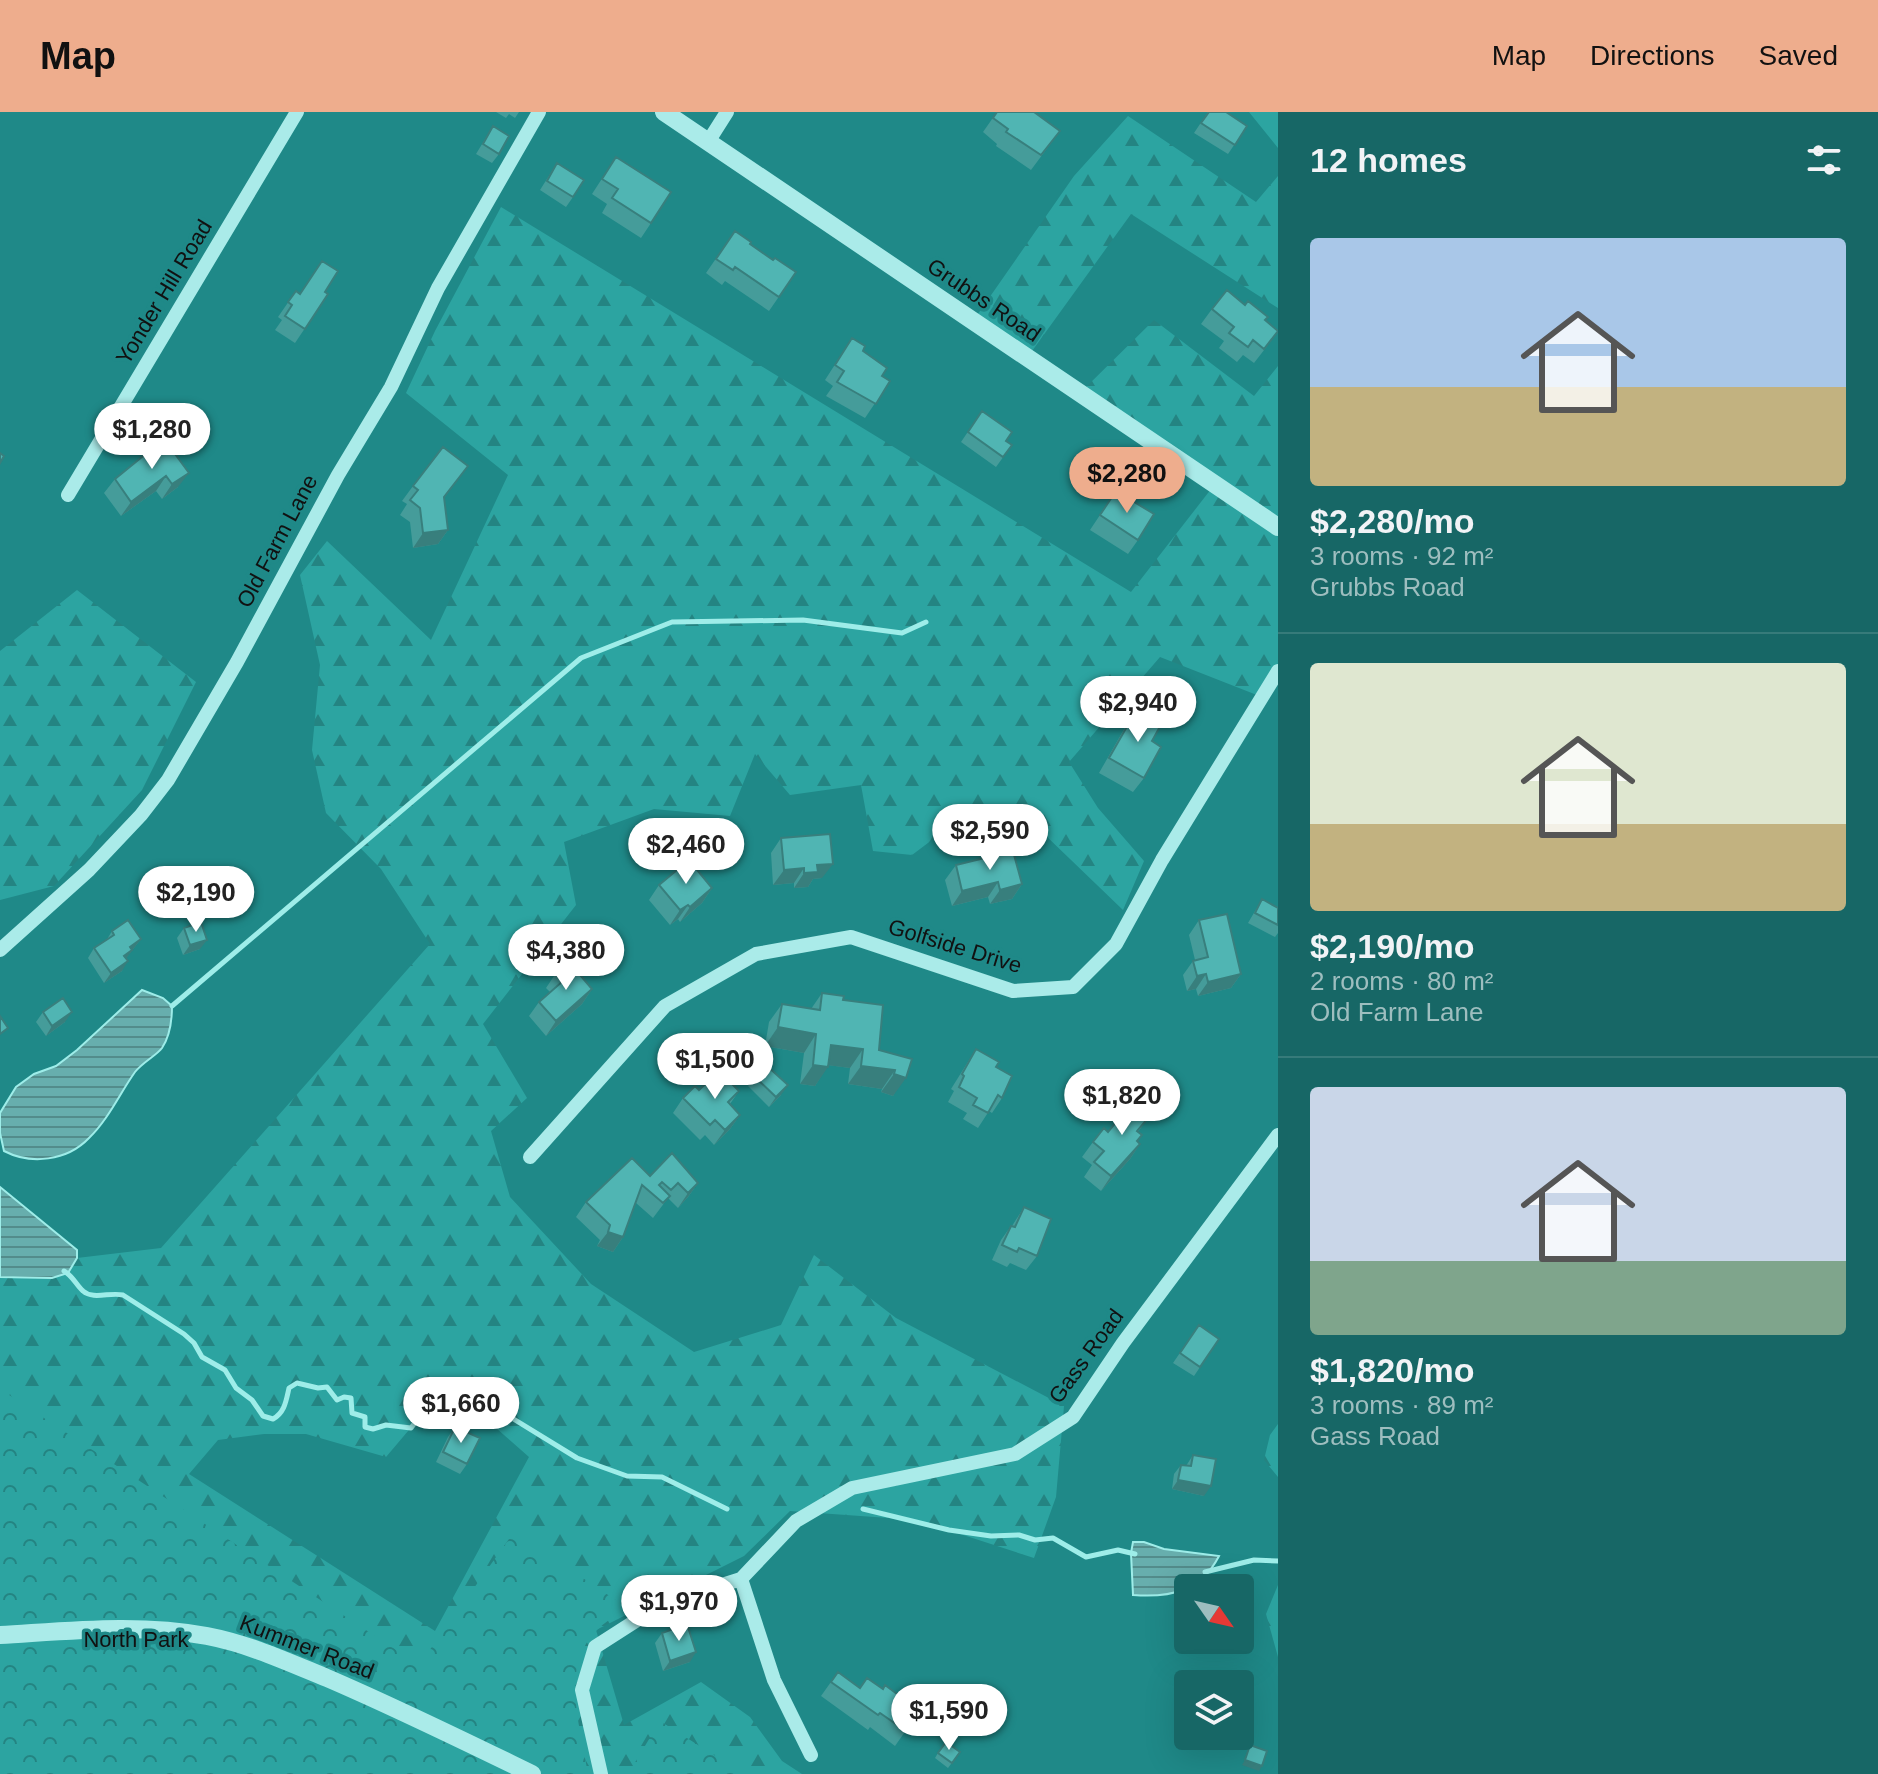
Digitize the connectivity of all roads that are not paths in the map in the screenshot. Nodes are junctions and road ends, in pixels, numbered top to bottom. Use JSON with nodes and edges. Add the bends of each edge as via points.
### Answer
{"nodes":[{"id":1,"x":297,"y":112,"type":"edge"},
{"id":2,"x":539,"y":112,"type":"edge"},
{"id":3,"x":664,"y":112,"type":"edge"},
{"id":4,"x":727,"y":112,"type":"edge"},
{"id":5,"x":708,"y":142,"type":"junction"},
{"id":6,"x":68,"y":495,"type":"dead end"},
{"id":7,"x":1278,"y":527,"type":"edge"},
{"id":8,"x":1278,"y":671,"type":"edge"},
{"id":9,"x":0,"y":950,"type":"edge"},
{"id":10,"x":1278,"y":1135,"type":"edge"},
{"id":11,"x":530,"y":1157,"type":"dead end"},
{"id":12,"x":741,"y":1579,"type":"junction"},
{"id":13,"x":0,"y":1635,"type":"edge"},
{"id":14,"x":811,"y":1755,"type":"dead end"},
{"id":15,"x":532,"y":1774,"type":"edge"},
{"id":16,"x":601,"y":1774,"type":"edge"}],
"edges":[{"from":1,"to":6,"type":"street","name":"Yonder Hill Road"},
{"from":2,"to":9,"type":"street","name":"Old Farm Lane","via":[[438,288],[391,387],[168,780],[89,870]]},
{"from":3,"to":5,"type":"street","name":"Grubbs Road"},
{"from":4,"to":5,"type":"street"},
{"from":5,"to":7,"type":"street","name":"Grubbs Road"},
{"from":8,"to":11,"type":"street","name":"Golfside Drive","via":[[1116,944],[1073,987],[1013,991],[851,937],[756,954],[665,1006]]},
{"from":10,"to":12,"type":"street","name":"Gass Road","via":[[1073,1417],[1015,1454],[852,1488],[796,1521]]},
{"from":12,"to":14,"type":"street","via":[[774,1680]]},
{"from":12,"to":16,"type":"street","name":"Gass Road","via":[[662,1604],[595,1647],[582,1690]]},
{"from":13,"to":15,"type":"street","name":"Kummer Road","via":[[159,1630],[261,1650]]}]}
